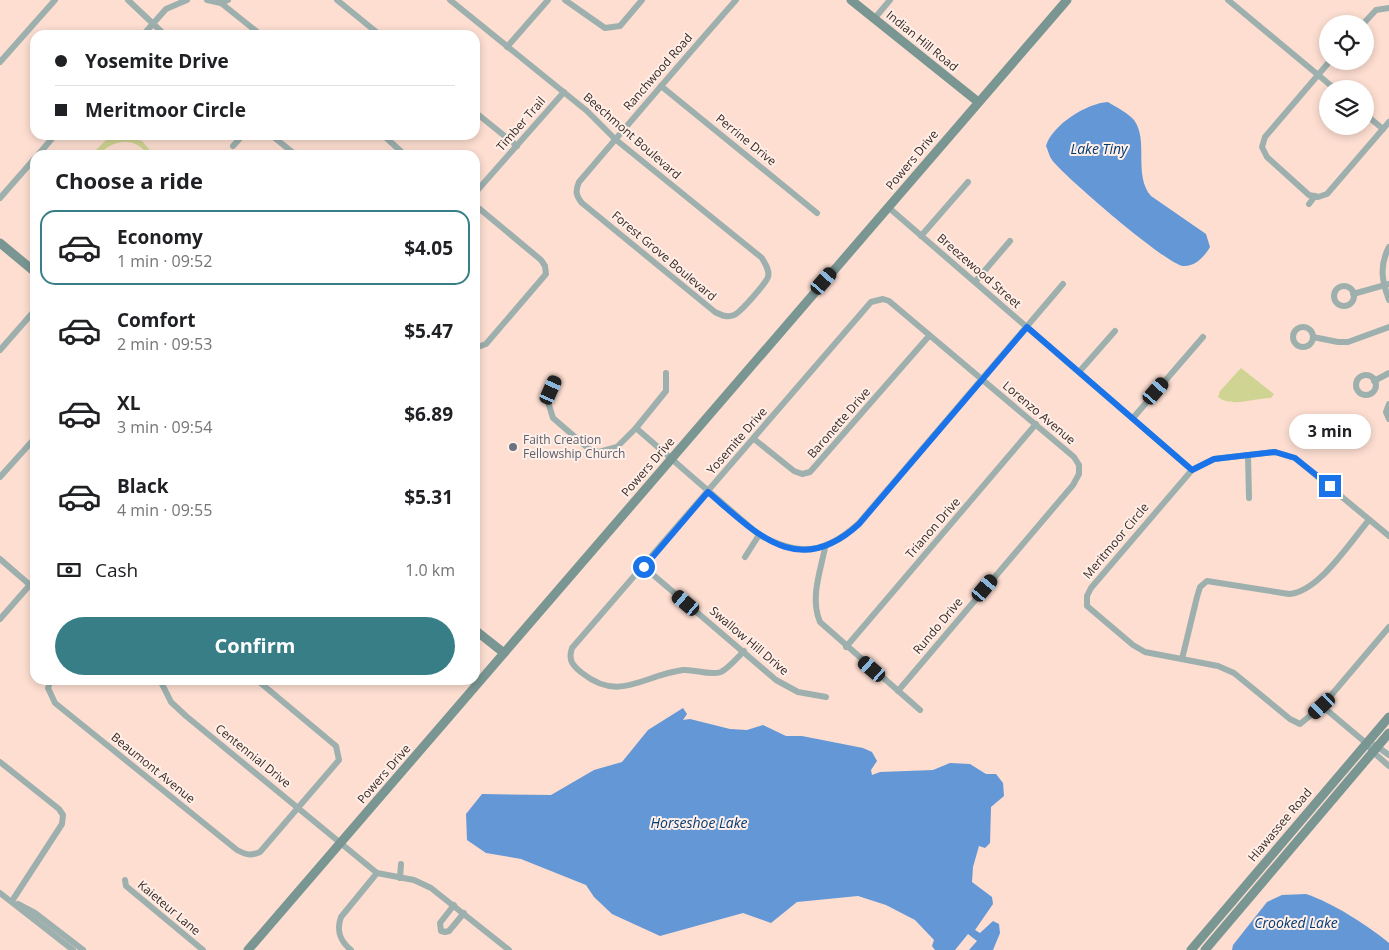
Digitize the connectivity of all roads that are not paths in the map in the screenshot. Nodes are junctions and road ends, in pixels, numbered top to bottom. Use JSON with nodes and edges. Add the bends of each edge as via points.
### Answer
{"nodes":[{"id":1,"x":55,"y":0,"type":"edge"},
{"id":2,"x":128,"y":0,"type":"edge"},
{"id":3,"x":187,"y":0,"type":"edge"},
{"id":4,"x":207,"y":0,"type":"edge"},
{"id":5,"x":337,"y":0,"type":"edge"},
{"id":6,"x":548,"y":0,"type":"edge"},
{"id":7,"x":566,"y":0,"type":"edge"},
{"id":8,"x":642,"y":0,"type":"edge"},
{"id":9,"x":736,"y":0,"type":"edge"},
{"id":10,"x":851,"y":0,"type":"edge"},
{"id":11,"x":890,"y":0,"type":"edge"},
{"id":12,"x":1067,"y":0,"type":"edge"},
{"id":13,"x":1228,"y":0,"type":"edge"},
{"id":14,"x":224,"y":1,"type":"edge"},
{"id":15,"x":452,"y":1,"type":"edge"},
{"id":16,"x":1389,"y":8,"type":"edge"},
{"id":17,"x":1371,"y":15,"type":"edge"},
{"id":18,"x":874,"y":19,"type":"junction"},
{"id":19,"x":153,"y":22,"type":"junction"},
{"id":20,"x":147,"y":30,"type":"edge"},
{"id":21,"x":160,"y":30,"type":"edge"},
{"id":22,"x":255,"y":30,"type":"edge"},
{"id":23,"x":374,"y":30,"type":"edge"},
{"id":24,"x":507,"y":46,"type":"junction"},
{"id":25,"x":0,"y":62,"type":"edge"},
{"id":26,"x":1322,"y":70,"type":"edge"},
{"id":27,"x":1318,"y":75,"type":"junction"},
{"id":28,"x":1324,"y":80,"type":"edge"},
{"id":29,"x":661,"y":86,"type":"junction"},
{"id":30,"x":564,"y":92,"type":"junction"},
{"id":31,"x":977,"y":101,"type":"junction"},
{"id":32,"x":480,"y":116,"type":"edge"},
{"id":33,"x":1374,"y":122,"type":"edge"},
{"id":34,"x":1389,"y":122,"type":"edge"},
{"id":35,"x":1383,"y":129,"type":"junction"},
{"id":36,"x":51,"y":140,"type":"edge"},
{"id":37,"x":238,"y":140,"type":"edge"},
{"id":38,"x":277,"y":140,"type":"edge"},
{"id":39,"x":388,"y":140,"type":"edge"},
{"id":40,"x":615,"y":140,"type":"junction"},
{"id":41,"x":233,"y":146,"type":"dead end"},
{"id":42,"x":517,"y":146,"type":"junction"},
{"id":43,"x":42,"y":150,"type":"edge"},
{"id":44,"x":290,"y":150,"type":"edge"},
{"id":45,"x":400,"y":150,"type":"edge"},
{"id":46,"x":30,"y":164,"type":"edge"},
{"id":47,"x":579,"y":182,"type":"joint"},
{"id":48,"x":968,"y":182,"type":"dead end"},
{"id":49,"x":480,"y":187,"type":"edge"},
{"id":50,"x":1315,"y":196,"type":"junction"},
{"id":51,"x":0,"y":198,"type":"edge"},
{"id":52,"x":1309,"y":204,"type":"dead end"},
{"id":53,"x":888,"y":207,"type":"junction"},
{"id":54,"x":480,"y":210,"type":"edge"},
{"id":55,"x":817,"y":213,"type":"dead end"},
{"id":56,"x":922,"y":236,"type":"junction"},
{"id":57,"x":1010,"y":241,"type":"dead end"},
{"id":58,"x":0,"y":243,"type":"edge"},
{"id":59,"x":1389,"y":247,"type":"edge"},
{"id":60,"x":30,"y":268,"type":"edge"},
{"id":61,"x":975,"y":282,"type":"junction"},
{"id":62,"x":1063,"y":284,"type":"dead end"},
{"id":63,"x":1386,"y":285,"type":"edge"},
{"id":64,"x":1353,"y":294,"type":"dead end"},
{"id":65,"x":751,"y":298,"type":"joint"},
{"id":66,"x":1389,"y":300,"type":"edge"},
{"id":67,"x":871,"y":302,"type":"joint"},
{"id":68,"x":30,"y":316,"type":"edge"},
{"id":69,"x":1027,"y":327,"type":"junction"},
{"id":70,"x":1389,"y":327,"type":"edge"},
{"id":71,"x":1115,"y":331,"type":"dead end"},
{"id":72,"x":929,"y":336,"type":"junction"},
{"id":73,"x":1203,"y":337,"type":"dead end"},
{"id":74,"x":1313,"y":337,"type":"dead end"},
{"id":75,"x":0,"y":338,"type":"edge"},
{"id":76,"x":6,"y":343,"type":"junction"},
{"id":77,"x":480,"y":346,"type":"edge"},
{"id":78,"x":0,"y":350,"type":"edge"},
{"id":79,"x":666,"y":372,"type":"dead end"},
{"id":80,"x":1079,"y":372,"type":"junction"},
{"id":81,"x":1389,"y":373,"type":"edge"},
{"id":82,"x":982,"y":380,"type":"junction"},
{"id":83,"x":555,"y":381,"type":"dead end"},
{"id":84,"x":1374,"y":381,"type":"dead end"},
{"id":85,"x":1389,"y":404,"type":"edge"},
{"id":86,"x":1133,"y":418,"type":"junction"},
{"id":87,"x":1389,"y":419,"type":"edge"},
{"id":88,"x":1036,"y":424,"type":"junction"},
{"id":89,"x":636,"y":428,"type":"junction"},
{"id":90,"x":754,"y":439,"type":"junction"},
{"id":91,"x":30,"y":444,"type":"edge"},
{"id":92,"x":1248,"y":456,"type":"junction"},
{"id":93,"x":671,"y":459,"type":"junction"},
{"id":94,"x":1192,"y":470,"type":"junction"},
{"id":95,"x":0,"y":477,"type":"edge"},
{"id":96,"x":1073,"y":485,"type":"joint"},
{"id":97,"x":708,"y":492,"type":"junction"},
{"id":98,"x":1249,"y":498,"type":"dead end"},
{"id":99,"x":1369,"y":520,"type":"junction"},
{"id":100,"x":760,"y":535,"type":"junction"},
{"id":101,"x":1389,"y":536,"type":"edge"},
{"id":102,"x":825,"y":548,"type":"junction"},
{"id":103,"x":745,"y":557,"type":"dead end"},
{"id":104,"x":0,"y":559,"type":"edge"},
{"id":105,"x":644,"y":567,"type":"junction"},
{"id":106,"x":30,"y":585,"type":"joint"},
{"id":107,"x":0,"y":619,"type":"edge"},
{"id":108,"x":1389,"y":627,"type":"edge"},
{"id":109,"x":480,"y":634,"type":"edge"},
{"id":110,"x":846,"y":646,"type":"junction"},
{"id":111,"x":744,"y":652,"type":"junction"},
{"id":112,"x":504,"y":653,"type":"junction"},
{"id":113,"x":1182,"y":658,"type":"junction"},
{"id":114,"x":480,"y":681,"type":"edge"},
{"id":115,"x":49,"y":685,"type":"edge"},
{"id":116,"x":162,"y":685,"type":"edge"},
{"id":117,"x":263,"y":685,"type":"edge"},
{"id":118,"x":477,"y":685,"type":"edge"},
{"id":119,"x":898,"y":691,"type":"junction"},
{"id":120,"x":826,"y":697,"type":"dead end"},
{"id":121,"x":1322,"y":706,"type":"junction"},
{"id":122,"x":920,"y":710,"type":"dead end"},
{"id":123,"x":1389,"y":717,"type":"edge"},
{"id":124,"x":1389,"y":733,"type":"edge"},
{"id":125,"x":1366,"y":743,"type":"junction"},
{"id":126,"x":1376,"y":749,"type":"junction"},
{"id":127,"x":1389,"y":755,"type":"edge"},
{"id":128,"x":0,"y":762,"type":"edge"},
{"id":129,"x":1389,"y":766,"type":"edge"},
{"id":130,"x":298,"y":808,"type":"junction"},
{"id":131,"x":1285,"y":840,"type":"junction"},
{"id":132,"x":341,"y":843,"type":"junction"},
{"id":133,"x":1293,"y":846,"type":"junction"},
{"id":134,"x":401,"y":864,"type":"dead end"},
{"id":135,"x":377,"y":873,"type":"junction"},
{"id":136,"x":400,"y":878,"type":"junction"},
{"id":137,"x":125,"y":880,"type":"dead end"},
{"id":138,"x":0,"y":893,"type":"edge"},
{"id":139,"x":12,"y":901,"type":"junction"},
{"id":140,"x":454,"y":905,"type":"junction"},
{"id":141,"x":464,"y":913,"type":"junction"},
{"id":142,"x":73,"y":950,"type":"edge"},
{"id":143,"x":83,"y":950,"type":"edge"},
{"id":144,"x":203,"y":950,"type":"edge"},
{"id":145,"x":248,"y":950,"type":"edge"},
{"id":146,"x":351,"y":950,"type":"edge"},
{"id":147,"x":509,"y":950,"type":"edge"},
{"id":148,"x":1191,"y":950,"type":"edge"},
{"id":149,"x":1205,"y":950,"type":"edge"}],
"edges":[{"from":1,"to":25,"type":"street"},
{"from":2,"to":19,"type":"street"},
{"from":3,"to":19,"type":"street","via":[[166,9]]},
{"from":4,"to":14,"type":"street"},
{"from":5,"to":23,"type":"street"},
{"from":6,"to":24,"type":"street"},
{"from":7,"to":8,"type":"street","via":[[605,28],[620,26]]},
{"from":9,"to":29,"type":"street","name":"Ranchwood Road"},
{"from":10,"to":18,"type":"street","name":"Indian Hill Road"},
{"from":11,"to":18,"type":"street"},
{"from":12,"to":31,"type":"street","name":"Powers Drive"},
{"from":13,"to":27,"type":"street"},
{"from":14,"to":22,"type":"street"},
{"from":15,"to":24,"type":"street","name":"Beechmont Boulevard"},
{"from":16,"to":17,"type":"street","via":[[1376,10]]},
{"from":18,"to":31,"type":"street","name":"Indian Hill Road"},
{"from":19,"to":20,"type":"street"},
{"from":19,"to":21,"type":"street"},
{"from":24,"to":30,"type":"street","name":"Beechmont Boulevard"},
{"from":26,"to":27,"type":"street"},
{"from":27,"to":28,"type":"street"},
{"from":27,"to":50,"type":"street","via":[[1265,137],[1262,147],[1267,157],[1309,195]]},
{"from":29,"to":40,"type":"street","name":"Ranchwood Road"},
{"from":29,"to":55,"type":"street","name":"Perrine Drive"},
{"from":30,"to":40,"type":"street","name":"Beechmont Boulevard"},
{"from":30,"to":42,"type":"street","name":"Timber Trail"},
{"from":31,"to":53,"type":"street","name":"Powers Drive"},
{"from":32,"to":42,"type":"street"},
{"from":33,"to":35,"type":"street"},
{"from":34,"to":35,"type":"street"},
{"from":35,"to":50,"type":"street","via":[[1327,194]]},
{"from":36,"to":43,"type":"street"},
{"from":37,"to":41,"type":"street"},
{"from":38,"to":44,"type":"street"},
{"from":39,"to":45,"type":"street"},
{"from":40,"to":47,"type":"street","name":"Ranchwood Road"},
{"from":40,"to":65,"type":"street","name":"Beechmont Boulevard","via":[[762,258],[769,275]]},
{"from":42,"to":49,"type":"street","name":"Timber Trail"},
{"from":46,"to":51,"type":"street"},
{"from":47,"to":65,"type":"street","name":"Forest Grove Boulevard","via":[[577,197],[582,203],[715,312],[732,316]]},
{"from":48,"to":56,"type":"street"},
{"from":50,"to":52,"type":"street"},
{"from":53,"to":56,"type":"street","name":"Breezewood Street"},
{"from":53,"to":93,"type":"street","name":"Powers Drive"},
{"from":54,"to":77,"type":"street","via":[[541,260],[546,274],[486,344]]},
{"from":56,"to":61,"type":"street","name":"Breezewood Street"},
{"from":57,"to":61,"type":"street"},
{"from":58,"to":60,"type":"street"},
{"from":59,"to":63,"type":"street","via":[[1381,271]]},
{"from":61,"to":69,"type":"street","name":"Breezewood Street"},
{"from":62,"to":69,"type":"street"},
{"from":63,"to":64,"type":"street"},
{"from":63,"to":66,"type":"street"},
{"from":67,"to":72,"type":"street","name":"Lorenzo Avenue","via":[[889,301]]},
{"from":67,"to":90,"type":"street","name":"Yosemite Drive"},
{"from":68,"to":76,"type":"street"},
{"from":69,"to":80,"type":"street","name":"Breezewood Street"},
{"from":69,"to":82,"type":"street"},
{"from":70,"to":74,"type":"street","via":[[1348,342]]},
{"from":71,"to":80,"type":"street"},
{"from":72,"to":82,"type":"street","name":"Lorenzo Avenue"},
{"from":72,"to":90,"type":"street","name":"Baronette Drive","via":[[810,472],[794,471]]},
{"from":73,"to":86,"type":"street"},
{"from":75,"to":76,"type":"street"},
{"from":76,"to":78,"type":"street"},
{"from":79,"to":89,"type":"street","via":[[666,391]]},
{"from":80,"to":86,"type":"street","name":"Breezewood Street"},
{"from":81,"to":84,"type":"street"},
{"from":82,"to":88,"type":"street","name":"Lorenzo Avenue"},
{"from":82,"to":102,"type":"street","via":[[859,524]]},
{"from":83,"to":89,"type":"street","via":[[548,402],[549,411],[559,424],[589,449],[609,451],[623,443]]},
{"from":85,"to":87,"type":"street","via":[[1386,412]]},
{"from":86,"to":94,"type":"street","name":"Breezewood Street"},
{"from":88,"to":96,"type":"street","name":"Lorenzo Avenue","via":[[1079,465],[1079,474]]},
{"from":88,"to":110,"type":"street","name":"Trianon Drive"},
{"from":89,"to":93,"type":"street"},
{"from":90,"to":97,"type":"street","name":"Yosemite Drive"},
{"from":91,"to":95,"type":"street"},
{"from":92,"to":94,"type":"street","name":"Meritmoor Circle","via":[[1214,459]]},
{"from":92,"to":98,"type":"street"},
{"from":92,"to":99,"type":"street","name":"Meritmoor Circle","via":[[1275,452],[1295,458]]},
{"from":93,"to":97,"type":"street"},
{"from":93,"to":112,"type":"street","name":"Powers Drive"},
{"from":94,"to":113,"type":"street","name":"Meritmoor Circle","via":[[1087,596],[1087,606],[1133,645],[1158,656]]},
{"from":96,"to":119,"type":"street","name":"Rundo Drive"},
{"from":97,"to":100,"type":"street"},
{"from":97,"to":105,"type":"street","name":"Yosemite Drive"},
{"from":99,"to":101,"type":"street","name":"Meritmoor Circle"},
{"from":99,"to":113,"type":"street","via":[[1316,582],[1300,593],[1207,581],[1200,587]]},
{"from":100,"to":102,"type":"street","via":[[780,546],[799,551]]},
{"from":100,"to":103,"type":"street"},
{"from":102,"to":110,"type":"street","via":[[815,600],[816,613],[827,630]]},
{"from":104,"to":106,"type":"street"},
{"from":105,"to":111,"type":"street","name":"Swallow Hill Drive"},
{"from":105,"to":111,"type":"street","name":"Yosemite Drive","via":[[572,648],[572,666],[613,688],[680,670],[721,671]]},
{"from":106,"to":107,"type":"street"},
{"from":108,"to":121,"type":"street","name":"Meritmoor Circle"},
{"from":109,"to":112,"type":"street"},
{"from":110,"to":119,"type":"street"},
{"from":111,"to":120,"type":"street","name":"Swallow Hill Drive","via":[[776,680],[798,692]]},
{"from":112,"to":114,"type":"street","name":"Powers Drive"},
{"from":113,"to":121,"type":"street","name":"Meritmoor Circle","via":[[1234,673],[1300,724]]},
{"from":115,"to":130,"type":"street","name":"Beaumont Avenue","via":[[55,703],[245,855],[253,856],[260,852]]},
{"from":116,"to":130,"type":"street","name":"Centennial Drive","via":[[171,702],[186,716]]},
{"from":117,"to":130,"type":"street","via":[[336,746],[339,760]]},
{"from":118,"to":132,"type":"street","name":"Powers Drive"},
{"from":119,"to":122,"type":"street"},
{"from":121,"to":125,"type":"street"},
{"from":123,"to":125,"type":"street","name":"Hiawassee Road"},
{"from":124,"to":126,"type":"street","name":"Hiawassee Road"},
{"from":125,"to":126,"type":"street"},
{"from":125,"to":131,"type":"street","name":"Hiawassee Road"},
{"from":126,"to":127,"type":"street"},
{"from":126,"to":129,"type":"street"},
{"from":126,"to":133,"type":"street","name":"Hiawassee Road"},
{"from":128,"to":139,"type":"street","via":[[63,815],[62,824]]},
{"from":130,"to":132,"type":"street","name":"Centennial Drive"},
{"from":131,"to":133,"type":"street"},
{"from":131,"to":148,"type":"street","name":"Hiawassee Road"},
{"from":132,"to":135,"type":"street","name":"Centennial Drive"},
{"from":132,"to":145,"type":"street","name":"Powers Drive"},
{"from":133,"to":149,"type":"street","name":"Hiawassee Road"},
{"from":134,"to":136,"type":"street"},
{"from":135,"to":136,"type":"street"},
{"from":135,"to":146,"type":"street","via":[[341,917],[338,933]]},
{"from":136,"to":140,"type":"street","via":[[431,888]]},
{"from":137,"to":144,"type":"street","name":"Kaieteur Lane","via":[[126,886]]},
{"from":138,"to":139,"type":"street"},
{"from":139,"to":142,"type":"street"},
{"from":139,"to":143,"type":"street","via":[[35,913]]},
{"from":140,"to":141,"type":"street"},
{"from":140,"to":141,"type":"street","via":[[440,923],[441,931],[449,931]]},
{"from":141,"to":147,"type":"street"}]}
